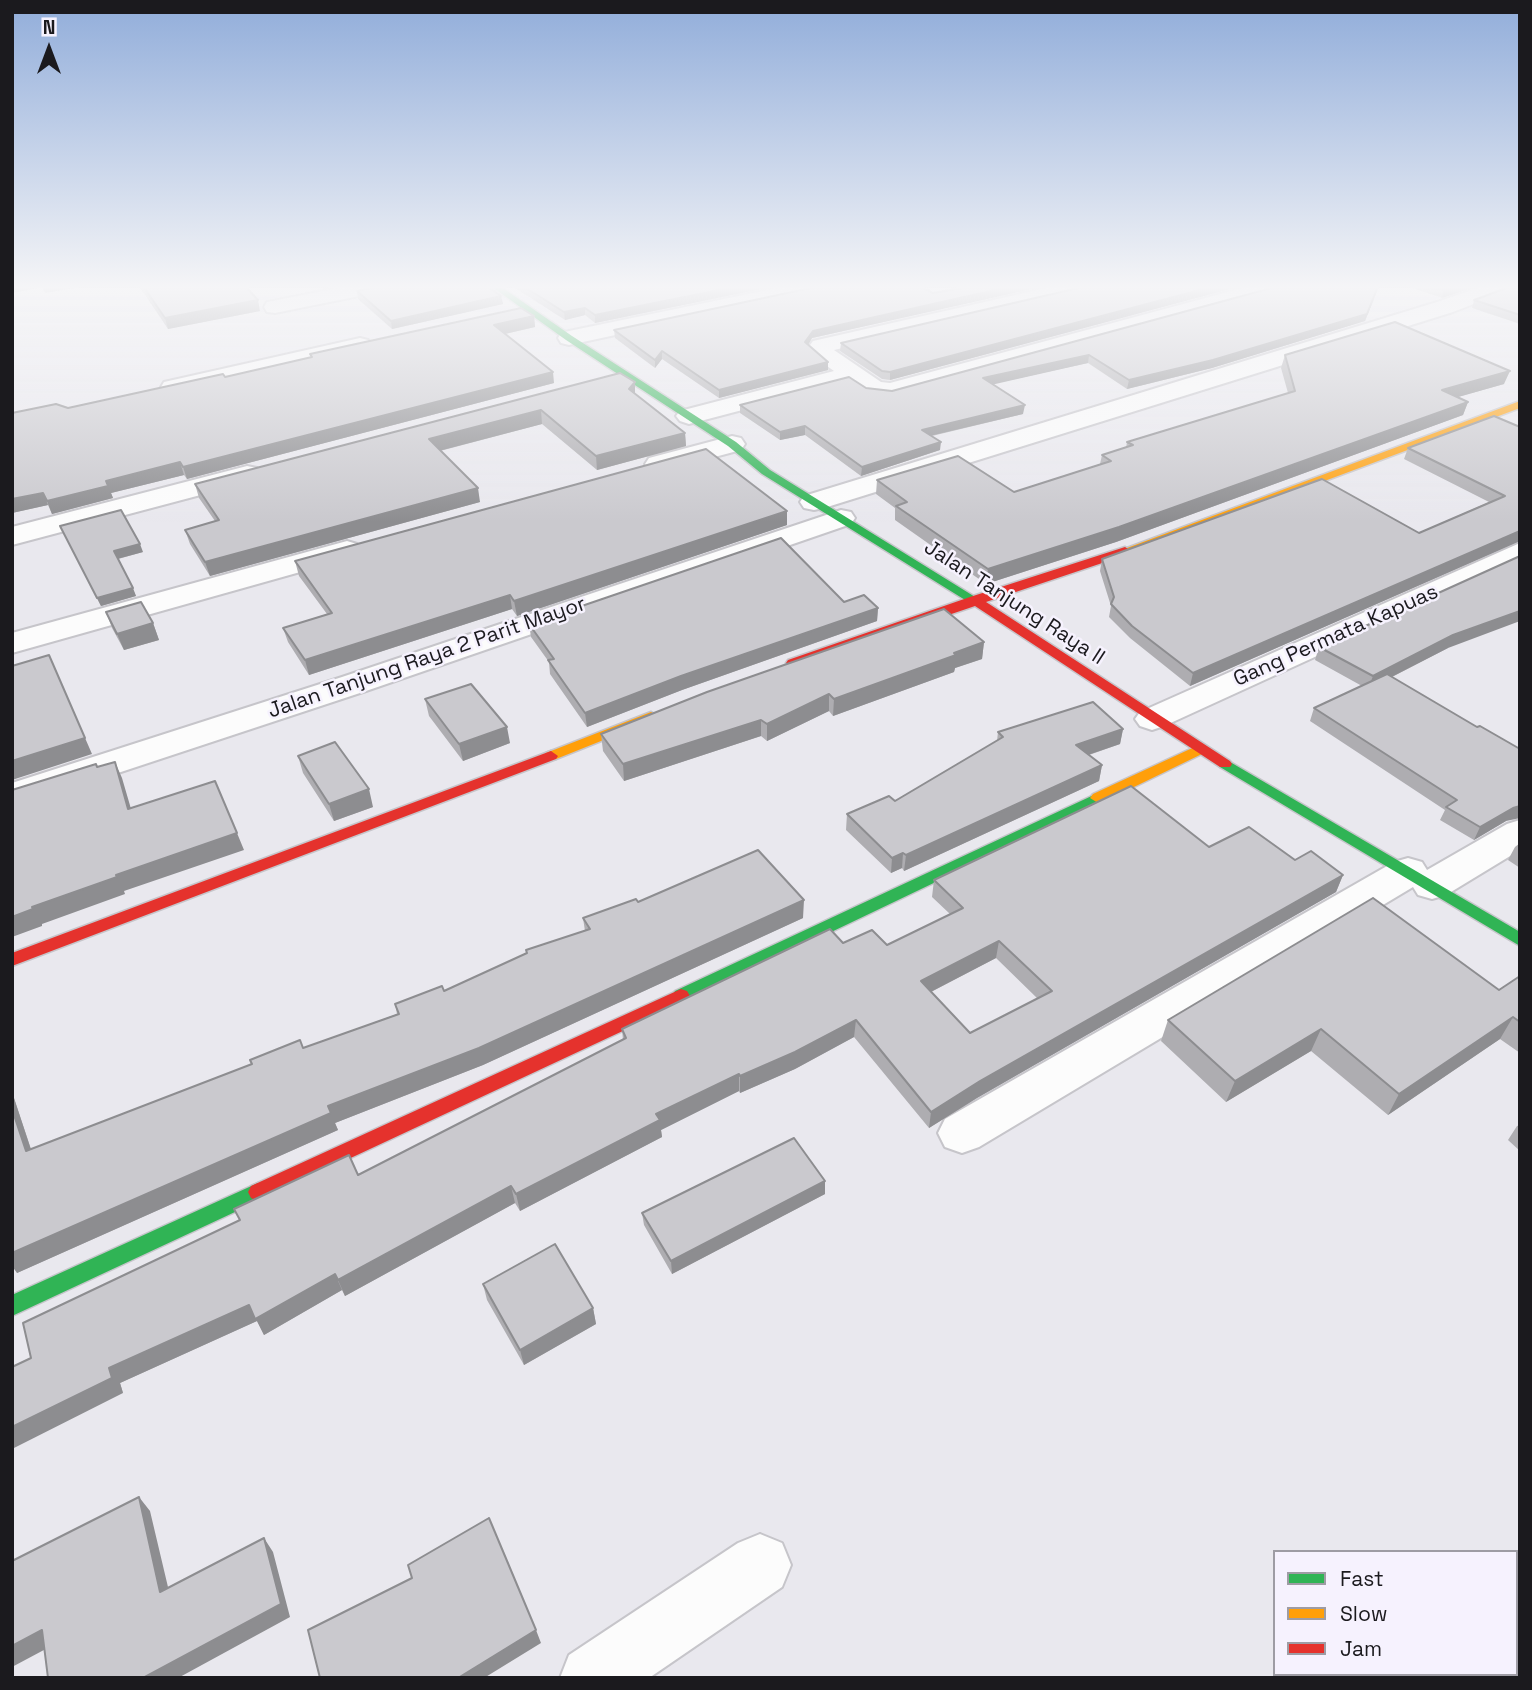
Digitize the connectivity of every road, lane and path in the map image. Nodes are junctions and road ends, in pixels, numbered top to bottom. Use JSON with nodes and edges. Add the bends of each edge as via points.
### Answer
{"nodes":[{"id":1,"x":274,"y":365,"type":"edge"},
{"id":2,"x":609,"y":365,"type":"edge"},
{"id":3,"x":838,"y":365,"type":"edge"},
{"id":4,"x":983,"y":365,"type":"edge"},
{"id":5,"x":1270,"y":365,"type":"edge"},
{"id":6,"x":850,"y":374,"type":"junction"},
{"id":7,"x":624,"y":375,"type":"junction"},
{"id":8,"x":597,"y":382,"type":"edge"},
{"id":9,"x":157,"y":391,"type":"edge"},
{"id":10,"x":1520,"y":404,"type":"edge"},
{"id":11,"x":689,"y":416,"type":"junction"},
{"id":12,"x":732,"y":444,"type":"junction"},
{"id":13,"x":272,"y":467,"type":"edge"},
{"id":14,"x":636,"y":470,"type":"edge"},
{"id":15,"x":828,"y":510,"type":"junction"},
{"id":16,"x":12,"y":537,"type":"edge"},
{"id":17,"x":375,"y":542,"type":"edge"},
{"id":18,"x":1520,"y":552,"type":"edge"},
{"id":19,"x":975,"y":600,"type":"junction"},
{"id":20,"x":12,"y":643,"type":"edge"},
{"id":21,"x":771,"y":671,"type":"edge"},
{"id":22,"x":671,"y":708,"type":"edge"},
{"id":23,"x":1152,"y":719,"type":"junction"},
{"id":24,"x":1201,"y":749,"type":"junction"},
{"id":25,"x":12,"y":796,"type":"edge"},
{"id":26,"x":1520,"y":833,"type":"edge"},
{"id":27,"x":1420,"y":878,"type":"junction"},
{"id":28,"x":1520,"y":940,"type":"edge"},
{"id":29,"x":12,"y":960,"type":"edge"},
{"id":30,"x":962,"y":1133,"type":"dead end"},
{"id":31,"x":12,"y":1306,"type":"edge"},
{"id":32,"x":760,"y":1565,"type":"dead end"},
{"id":33,"x":592,"y":1678,"type":"edge"}],
"edges":[{"from":1,"to":9,"type":"street"},
{"from":2,"to":7,"type":"street","name":"Jalan Tanjung Raya II"},
{"from":3,"to":6,"type":"street"},
{"from":4,"to":6,"type":"street","via":[[879,391]]},
{"from":5,"to":15,"type":"street","name":"Jalan Tanjung Raya 2 Parit Mayor"},
{"from":6,"to":11,"type":"street"},
{"from":7,"to":8,"type":"street"},
{"from":7,"to":11,"type":"street","name":"Jalan Tanjung Raya II"},
{"from":10,"to":19,"type":"street","via":[[1127,550]]},
{"from":11,"to":12,"type":"street","name":"Jalan Tanjung Raya II"},
{"from":12,"to":14,"type":"street"},
{"from":12,"to":15,"type":"street","name":"Jalan Tanjung Raya II","via":[[766,472]]},
{"from":13,"to":16,"type":"street"},
{"from":15,"to":19,"type":"street","name":"Jalan Tanjung Raya II"},
{"from":15,"to":25,"type":"street","name":"Jalan Tanjung Raya 2 Parit Mayor","via":[[354,684]]},
{"from":17,"to":20,"type":"street"},
{"from":18,"to":23,"type":"street","name":"Gang Permata Kapuas"},
{"from":19,"to":21,"type":"street"},
{"from":19,"to":23,"type":"street","name":"Jalan Tanjung Raya II"},
{"from":22,"to":29,"type":"street"},
{"from":23,"to":24,"type":"street","name":"Jalan Tanjung Raya II"},
{"from":24,"to":27,"type":"street","name":"Jalan Tanjung Raya II"},
{"from":24,"to":31,"type":"street","via":[[614,1028]]},
{"from":26,"to":27,"type":"street"},
{"from":27,"to":28,"type":"street","name":"Jalan Tanjung Raya II"},
{"from":27,"to":30,"type":"street"},
{"from":32,"to":33,"type":"street"}]}
